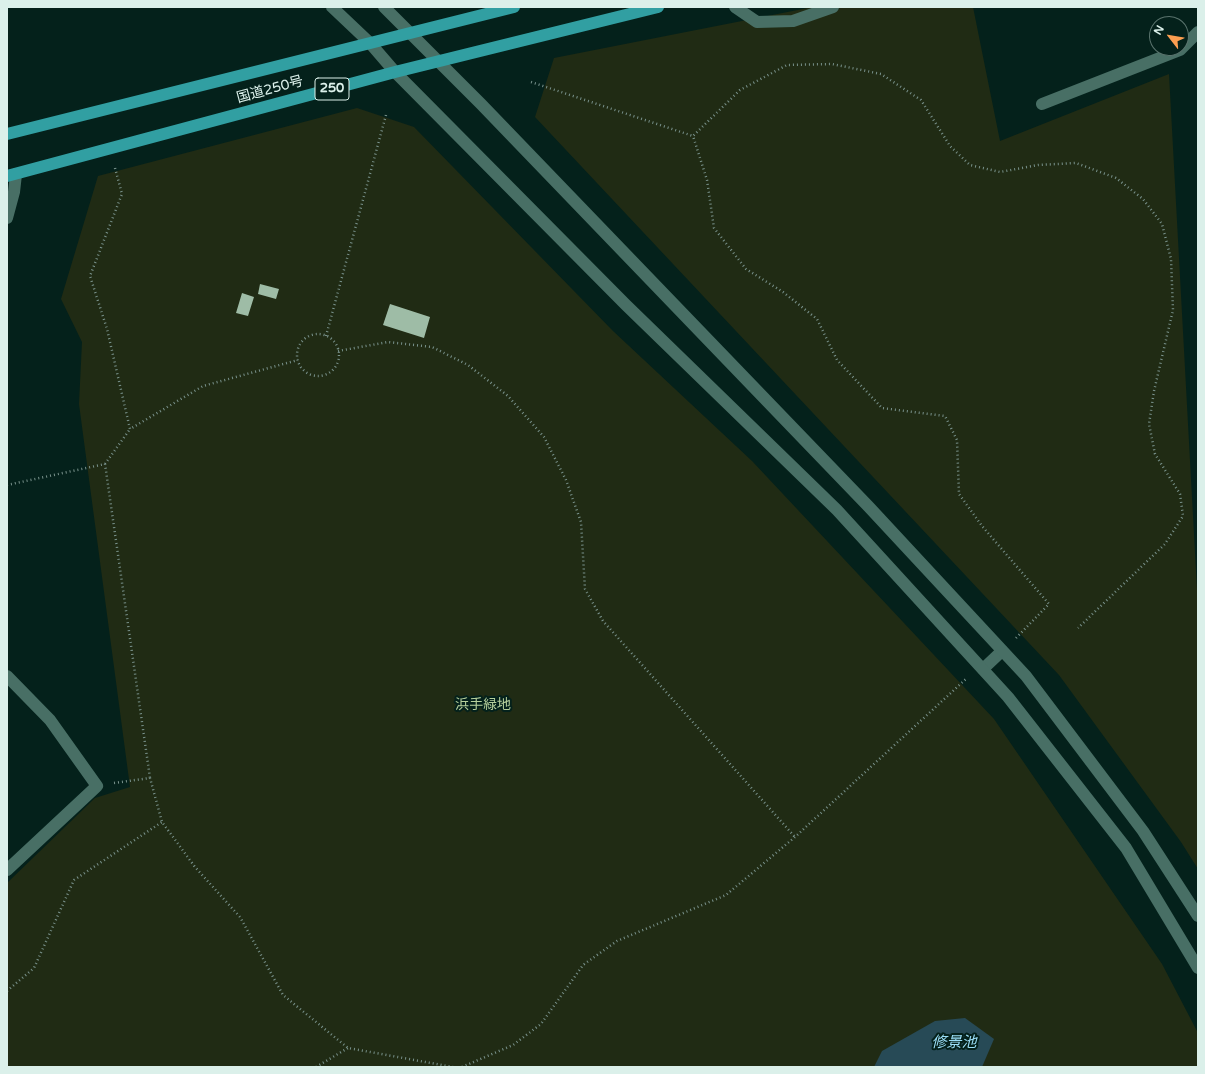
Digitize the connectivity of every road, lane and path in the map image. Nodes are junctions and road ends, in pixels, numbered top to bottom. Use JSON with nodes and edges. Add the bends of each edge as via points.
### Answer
{"nodes":[{"id":1,"x":332,"y":7,"type":"edge"},
{"id":2,"x":384,"y":7,"type":"edge"},
{"id":3,"x":514,"y":7,"type":"edge"},
{"id":4,"x":658,"y":7,"type":"edge"},
{"id":5,"x":735,"y":7,"type":"edge"},
{"id":6,"x":832,"y":7,"type":"edge"},
{"id":7,"x":1198,"y":32,"type":"edge"},
{"id":8,"x":411,"y":34,"type":"junction"},
{"id":9,"x":370,"y":43,"type":"junction"},
{"id":10,"x":438,"y":61,"type":"junction"},
{"id":11,"x":395,"y":72,"type":"junction"},
{"id":12,"x":530,"y":82,"type":"dead end"},
{"id":13,"x":1042,"y":104,"type":"dead end"},
{"id":14,"x":386,"y":115,"type":"dead end"},
{"id":15,"x":7,"y":134,"type":"edge"},
{"id":16,"x":693,"y":136,"type":"junction"},
{"id":17,"x":115,"y":168,"type":"dead end"},
{"id":18,"x":12,"y":175,"type":"edge"},
{"id":19,"x":7,"y":218,"type":"edge"},
{"id":20,"x":326,"y":336,"type":"junction"},
{"id":21,"x":338,"y":351,"type":"junction"},
{"id":22,"x":298,"y":360,"type":"junction"},
{"id":23,"x":130,"y":430,"type":"junction"},
{"id":24,"x":105,"y":464,"type":"junction"},
{"id":25,"x":7,"y":485,"type":"edge"},
{"id":26,"x":1078,"y":628,"type":"dead end"},
{"id":27,"x":1002,"y":651,"type":"junction"},
{"id":28,"x":983,"y":669,"type":"junction"},
{"id":29,"x":7,"y":676,"type":"edge"},
{"id":30,"x":150,"y":778,"type":"junction"},
{"id":31,"x":97,"y":786,"type":"junction"},
{"id":32,"x":162,"y":822,"type":"junction"},
{"id":33,"x":795,"y":837,"type":"junction"},
{"id":34,"x":7,"y":870,"type":"edge"},
{"id":35,"x":1198,"y":916,"type":"edge"},
{"id":36,"x":1198,"y":968,"type":"edge"},
{"id":37,"x":7,"y":991,"type":"edge"},
{"id":38,"x":348,"y":1048,"type":"junction"},
{"id":39,"x":316,"y":1067,"type":"edge"},
{"id":40,"x":453,"y":1067,"type":"edge"},
{"id":41,"x":462,"y":1067,"type":"edge"}],
"edges":[{"from":1,"to":9,"type":"street"},
{"from":2,"to":8,"type":"street"},
{"from":3,"to":8,"type":"highway","name":"国道250号","number":"250"},
{"from":4,"to":10,"type":"highway","name":"国道250号","number":"250"},
{"from":5,"to":6,"type":"street","via":[[757,22],[793,20]]},
{"from":7,"to":13,"type":"street","via":[[1180,50]]},
{"from":8,"to":9,"type":"highway","name":"国道250号","number":"250"},
{"from":8,"to":10,"type":"street"},
{"from":9,"to":11,"type":"street"},
{"from":9,"to":15,"type":"highway","name":"国道250号","number":"250"},
{"from":10,"to":11,"type":"highway","name":"国道250号","number":"250"},
{"from":10,"to":27,"type":"street","via":[[869,507]]},
{"from":11,"to":18,"type":"highway","name":"国道250号","number":"250"},
{"from":11,"to":28,"type":"street","via":[[626,305],[837,510]]},
{"from":12,"to":16,"type":"path"},
{"from":14,"to":20,"type":"path"},
{"from":16,"to":26,"type":"path","via":[[740,90],[780,68],[787,65],[832,64],[881,74],[921,100],[950,146],[970,165],[1000,172],[1038,165],[1076,163],[1116,178],[1143,199],[1153,211],[1162,224],[1171,259],[1174,310],[1154,391],[1149,424],[1155,454],[1180,494],[1183,516],[1165,544]]},
{"from":16,"to":27,"type":"path","via":[[707,180],[714,228],[746,269],[783,292],[817,319],[837,360],[882,408],[945,416],[957,440],[959,494],[982,526],[1049,604]]},
{"from":17,"to":23,"type":"path","via":[[122,194],[90,276],[107,329]]},
{"from":18,"to":19,"type":"street","via":[[14,192]]},
{"from":20,"to":21,"type":"path","via":[[336,344]]},
{"from":20,"to":22,"type":"path","via":[[320,334],[307,337],[299,348]]},
{"from":21,"to":22,"type":"path","via":[[336,365],[326,374],[312,375],[306,372]]},
{"from":21,"to":33,"type":"path","via":[[388,342],[432,347],[468,366],[508,396],[544,437],[566,480],[581,522],[586,589],[603,621]]},
{"from":22,"to":23,"type":"path","via":[[203,386]]},
{"from":23,"to":24,"type":"path"},
{"from":24,"to":25,"type":"path"},
{"from":24,"to":30,"type":"path"},
{"from":27,"to":28,"type":"street"},
{"from":27,"to":35,"type":"street","via":[[1026,676],[1143,830]]},
{"from":28,"to":33,"type":"path","via":[[965,679]]},
{"from":28,"to":36,"type":"street","via":[[1008,697],[1126,848]]},
{"from":29,"to":31,"type":"street","via":[[50,720]]},
{"from":30,"to":31,"type":"path"},
{"from":30,"to":32,"type":"path"},
{"from":31,"to":34,"type":"street"},
{"from":32,"to":37,"type":"path","via":[[74,880],[34,968]]},
{"from":32,"to":38,"type":"path","via":[[196,867],[240,917],[284,995]]},
{"from":33,"to":41,"type":"path","via":[[726,895],[617,941],[583,965],[541,1024],[513,1045]]},
{"from":38,"to":39,"type":"path"},
{"from":38,"to":40,"type":"path"}]}
